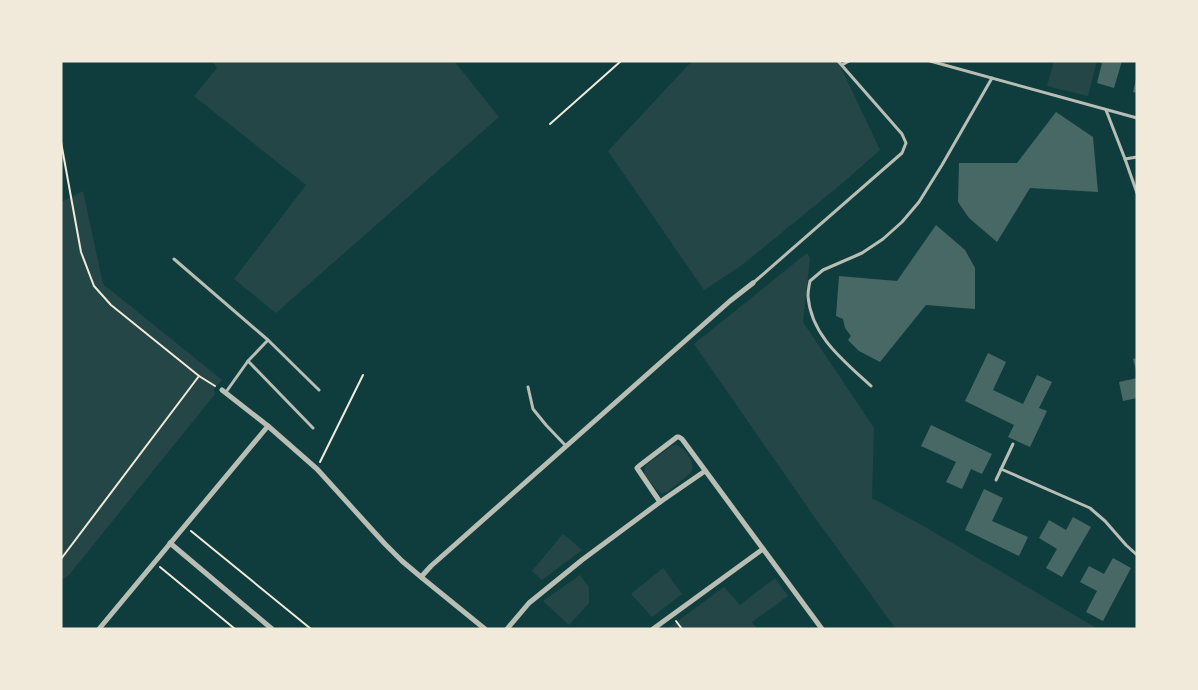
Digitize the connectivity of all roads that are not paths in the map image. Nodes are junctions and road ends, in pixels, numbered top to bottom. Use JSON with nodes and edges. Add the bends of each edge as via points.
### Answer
{"nodes":[{"id":1,"x":838,"y":61,"type":"edge"},
{"id":2,"x":849,"y":61,"type":"edge"},
{"id":3,"x":930,"y":61,"type":"edge"},
{"id":4,"x":842,"y":65,"type":"junction"},
{"id":5,"x":992,"y":78,"type":"junction"},
{"id":6,"x":1106,"y":110,"type":"junction"},
{"id":7,"x":1137,"y":118,"type":"edge"},
{"id":8,"x":1137,"y":157,"type":"edge"},
{"id":9,"x":1125,"y":159,"type":"junction"},
{"id":10,"x":1137,"y":193,"type":"edge"},
{"id":11,"x":174,"y":259,"type":"dead end"},
{"id":12,"x":753,"y":283,"type":"joint"},
{"id":13,"x":268,"y":340,"type":"junction"},
{"id":14,"x":248,"y":361,"type":"junction"},
{"id":15,"x":871,"y":386,"type":"dead end"},
{"id":16,"x":528,"y":387,"type":"dead end"},
{"id":17,"x":319,"y":390,"type":"dead end"},
{"id":18,"x":224,"y":391,"type":"joint"},
{"id":19,"x":268,"y":426,"type":"junction"},
{"id":20,"x":313,"y":428,"type":"dead end"},
{"id":21,"x":1013,"y":444,"type":"dead end"},
{"id":22,"x":567,"y":446,"type":"junction"},
{"id":23,"x":1001,"y":469,"type":"junction"},
{"id":24,"x":705,"y":471,"type":"junction"},
{"id":25,"x":996,"y":480,"type":"dead end"},
{"id":26,"x":660,"y":502,"type":"junction"},
{"id":27,"x":170,"y":542,"type":"junction"},
{"id":28,"x":763,"y":549,"type":"junction"},
{"id":29,"x":1137,"y":555,"type":"edge"},
{"id":30,"x":421,"y":577,"type":"junction"},
{"id":31,"x":99,"y":629,"type":"edge"},
{"id":32,"x":272,"y":629,"type":"edge"},
{"id":33,"x":485,"y":629,"type":"edge"},
{"id":34,"x":507,"y":629,"type":"edge"},
{"id":35,"x":653,"y":629,"type":"edge"},
{"id":36,"x":822,"y":629,"type":"edge"}],
"edges":[{"from":1,"to":4,"type":"lane"},
{"from":2,"to":4,"type":"lane"},
{"from":3,"to":5,"type":"lane"},
{"from":4,"to":12,"type":"lane","via":[[902,134],[906,143],[902,153]]},
{"from":5,"to":6,"type":"lane"},
{"from":5,"to":15,"type":"lane","via":[[919,202],[902,222],[884,239],[862,253],[823,270],[810,281],[808,296],[821,334],[840,358]]},
{"from":6,"to":7,"type":"lane"},
{"from":6,"to":9,"type":"lane"},
{"from":8,"to":9,"type":"lane"},
{"from":9,"to":10,"type":"lane"},
{"from":11,"to":13,"type":"lane"},
{"from":12,"to":22,"type":"street"},
{"from":13,"to":14,"type":"lane"},
{"from":13,"to":17,"type":"lane"},
{"from":14,"to":18,"type":"lane"},
{"from":14,"to":20,"type":"lane"},
{"from":16,"to":22,"type":"lane","via":[[533,409]]},
{"from":18,"to":19,"type":"street"},
{"from":19,"to":27,"type":"street"},
{"from":19,"to":30,"type":"street","via":[[317,469],[385,544]]},
{"from":21,"to":23,"type":"lane"},
{"from":22,"to":30,"type":"street"},
{"from":23,"to":25,"type":"lane"},
{"from":23,"to":29,"type":"lane","via":[[1090,508]]},
{"from":24,"to":26,"type":"street"},
{"from":24,"to":26,"type":"street","via":[[682,439],[677,438],[637,468]]},
{"from":24,"to":28,"type":"street"},
{"from":26,"to":34,"type":"street","via":[[529,603]]},
{"from":27,"to":31,"type":"street"},
{"from":27,"to":32,"type":"street"},
{"from":28,"to":35,"type":"street"},
{"from":28,"to":36,"type":"street"},
{"from":30,"to":33,"type":"street"}]}
